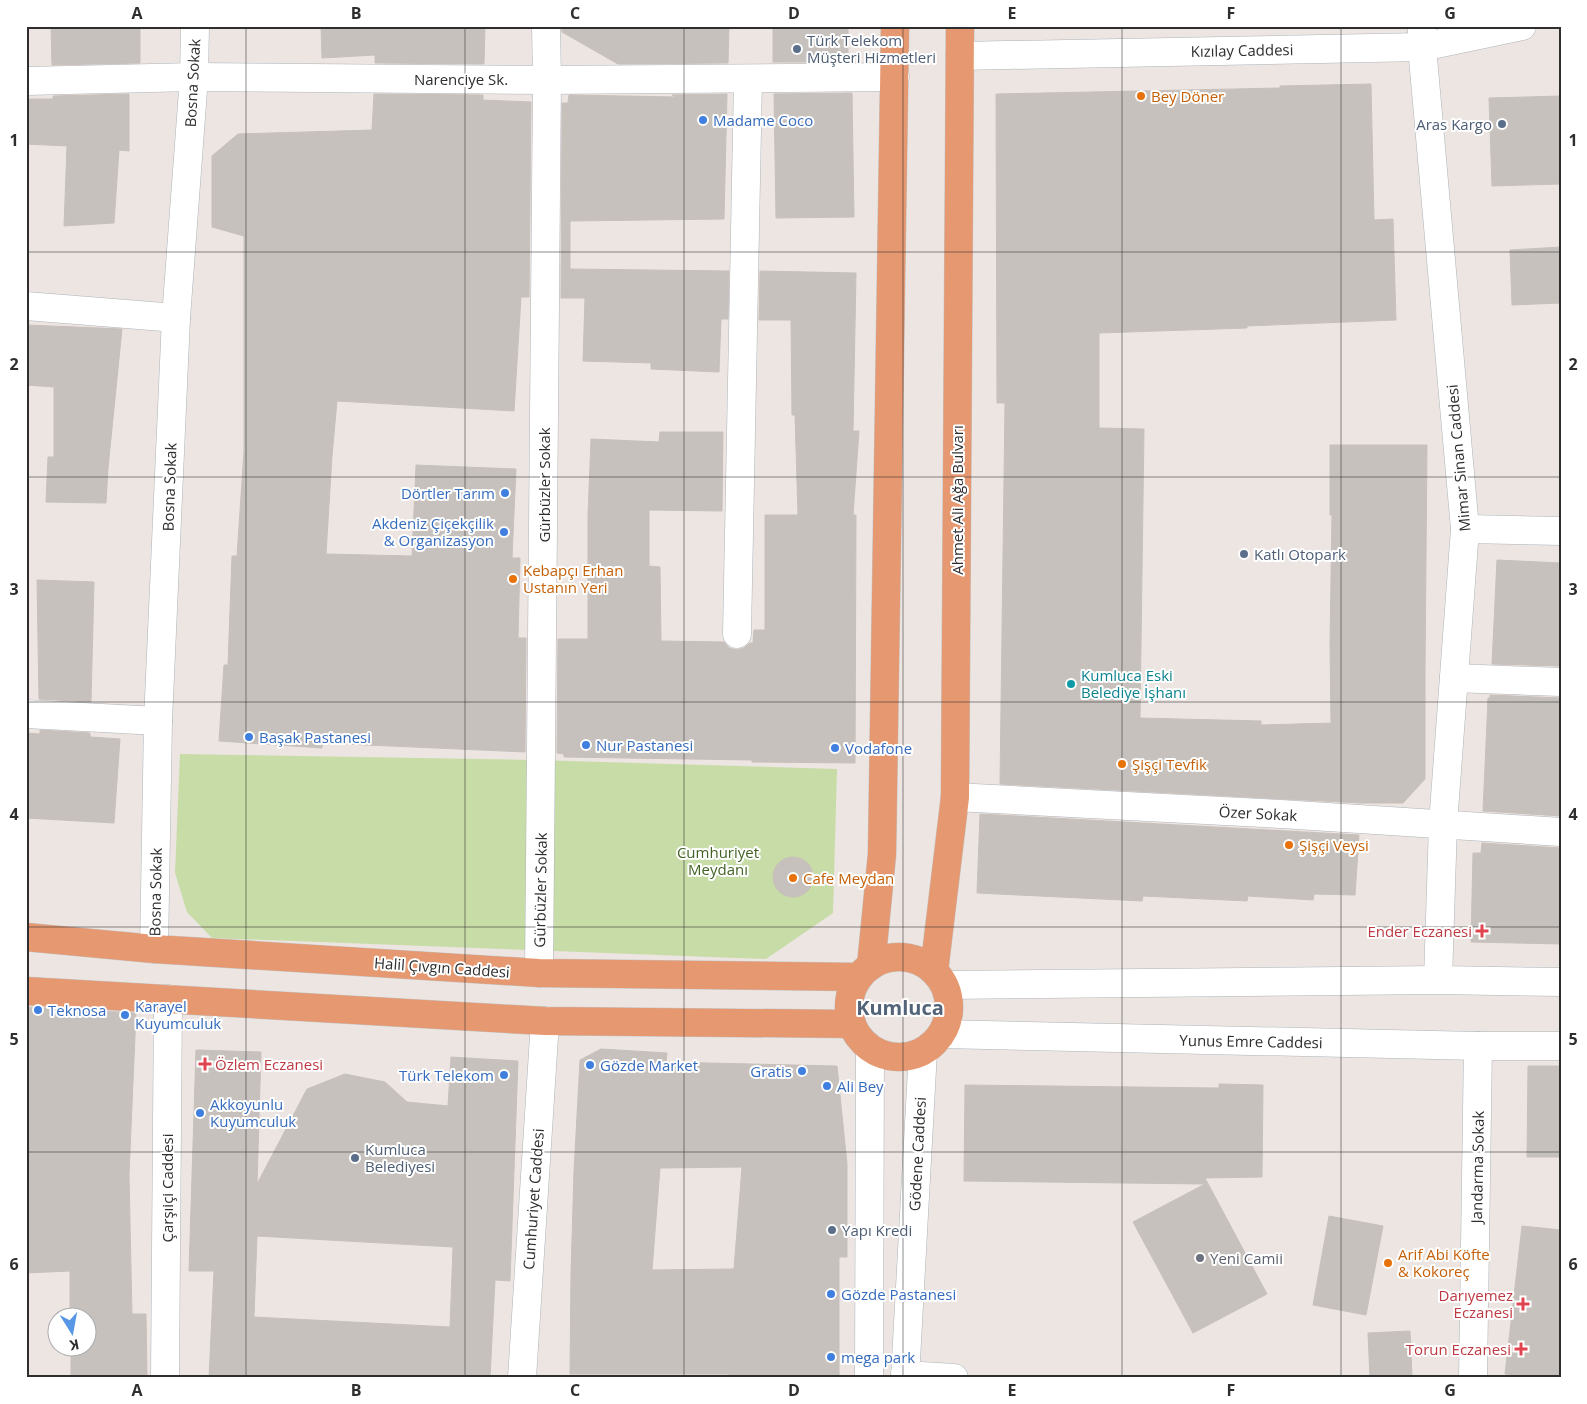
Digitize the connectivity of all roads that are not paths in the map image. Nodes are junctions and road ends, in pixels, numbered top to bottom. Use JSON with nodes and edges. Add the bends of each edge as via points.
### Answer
{"nodes":[{"id":1,"x":195,"y":26,"type":"edge"},
{"id":2,"x":546,"y":26,"type":"edge"},
{"id":3,"x":895,"y":26,"type":"edge"},
{"id":4,"x":960,"y":26,"type":"edge"},
{"id":5,"x":1522,"y":26,"type":"edge"},
{"id":6,"x":1422,"y":37,"type":"edge"},
{"id":7,"x":960,"y":56,"type":"junction"},
{"id":8,"x":194,"y":77,"type":"junction"},
{"id":9,"x":895,"y":77,"type":"junction"},
{"id":10,"x":748,"y":79,"type":"junction"},
{"id":11,"x":547,"y":80,"type":"junction"},
{"id":12,"x":26,"y":81,"type":"edge"},
{"id":13,"x":26,"y":306,"type":"edge"},
{"id":14,"x":176,"y":318,"type":"junction"},
{"id":15,"x":1465,"y":529,"type":"junction"},
{"id":16,"x":1561,"y":531,"type":"edge"},
{"id":17,"x":737,"y":634,"type":"dead end"},
{"id":18,"x":1454,"y":678,"type":"junction"},
{"id":19,"x":1561,"y":682,"type":"edge"},
{"id":20,"x":26,"y":714,"type":"edge"},
{"id":21,"x":158,"y":721,"type":"junction"},
{"id":22,"x":956,"y":796,"type":"junction"},
{"id":23,"x":1444,"y":824,"type":"junction"},
{"id":24,"x":1561,"y":832,"type":"edge"},
{"id":25,"x":26,"y":937,"type":"edge"},
{"id":26,"x":154,"y":949,"type":"junction"},
{"id":27,"x":865,"y":972,"type":"junction"},
{"id":28,"x":539,"y":973,"type":"junction"},
{"id":29,"x":939,"y":978,"type":"junction"},
{"id":30,"x":1438,"y":980,"type":"junction"},
{"id":31,"x":1561,"y":982,"type":"edge"},
{"id":32,"x":26,"y":991,"type":"edge"},
{"id":33,"x":168,"y":999,"type":"junction"},
{"id":34,"x":545,"y":1021,"type":"junction"},
{"id":35,"x":852,"y":1024,"type":"junction"},
{"id":36,"x":932,"y":1042,"type":"junction"},
{"id":37,"x":1478,"y":1046,"type":"junction"},
{"id":38,"x":1561,"y":1046,"type":"edge"},
{"id":39,"x":870,"y":1048,"type":"junction"},
{"id":40,"x":905,"y":1376,"type":"edge"},
{"id":41,"x":165,"y":1378,"type":"edge"},
{"id":42,"x":522,"y":1378,"type":"edge"},
{"id":43,"x":869,"y":1378,"type":"edge"},
{"id":44,"x":954,"y":1378,"type":"edge"},
{"id":45,"x":1473,"y":1378,"type":"edge"}],
"edges":[{"from":1,"to":8,"type":"street","name":"Bosna Sokak"},
{"from":2,"to":11,"type":"street","name":"Gürbüzler Sokak"},
{"from":3,"to":9,"type":"highway"},
{"from":4,"to":7,"type":"highway","name":"Ahmet Ali Ağa Bulvarı"},
{"from":5,"to":6,"type":"street","name":"Kızılay Caddesi"},
{"from":6,"to":7,"type":"street","name":"Kızılay Caddesi"},
{"from":6,"to":15,"type":"street","name":"Mimar Sinan Caddesi"},
{"from":7,"to":22,"type":"highway","name":"Ahmet Ali Ağa Bulvarı"},
{"from":8,"to":11,"type":"street","name":"Narenciye Sk."},
{"from":8,"to":12,"type":"street","name":"Narenciye Sk."},
{"from":8,"to":14,"type":"street","name":"Bosna Sokak"},
{"from":9,"to":10,"type":"street","name":"Narenciye Sk."},
{"from":9,"to":27,"type":"highway","via":[[882,854]]},
{"from":10,"to":11,"type":"street","name":"Narenciye Sk."},
{"from":10,"to":17,"type":"street"},
{"from":11,"to":28,"type":"street","name":"Gürbüzler Sokak"},
{"from":13,"to":14,"type":"street"},
{"from":14,"to":21,"type":"street","name":"Bosna Sokak"},
{"from":15,"to":16,"type":"street"},
{"from":15,"to":18,"type":"street","name":"Mimar Sinan Caddesi"},
{"from":18,"to":19,"type":"street"},
{"from":18,"to":23,"type":"street","name":"Mimar Sinan Caddesi"},
{"from":20,"to":21,"type":"street"},
{"from":21,"to":26,"type":"street","name":"Bosna Sokak"},
{"from":22,"to":23,"type":"street","name":"Özer Sokak"},
{"from":22,"to":29,"type":"highway","name":"Ahmet Ali Ağa Bulvarı"},
{"from":23,"to":24,"type":"street","name":"Özer Sokak"},
{"from":23,"to":30,"type":"street","name":"Mimar Sinan Caddesi"},
{"from":25,"to":26,"type":"highway","name":"Halil Çıvgın Caddesi"},
{"from":26,"to":28,"type":"highway","name":"Halil Çıvgın Caddesi"},
{"from":27,"to":28,"type":"highway","name":"Halil Çıvgın Caddesi"},
{"from":27,"to":29,"type":"highway","via":[[886,959],[903,958],[920,962]]},
{"from":27,"to":35,"type":"highway","via":[[852,992],[849,1008]]},
{"from":29,"to":30,"type":"street"},
{"from":29,"to":36,"type":"highway","via":[[948,1001],[948,1018]]},
{"from":30,"to":31,"type":"street"},
{"from":32,"to":33,"type":"highway"},
{"from":33,"to":34,"type":"highway"},
{"from":33,"to":41,"type":"street","name":"Çarşıiçi Caddesi"},
{"from":34,"to":35,"type":"highway"},
{"from":34,"to":42,"type":"street","name":"Cumhuriyet Caddesi"},
{"from":35,"to":39,"type":"highway"},
{"from":36,"to":37,"type":"street","name":"Yunus Emre Caddesi"},
{"from":36,"to":39,"type":"highway","via":[[911,1056],[883,1055]]},
{"from":36,"to":40,"type":"street","name":"Gödene Caddesi"},
{"from":37,"to":38,"type":"street","name":"Yunus Emre Caddesi"},
{"from":37,"to":45,"type":"street","name":"Jandarma Sokak"},
{"from":39,"to":43,"type":"street"},
{"from":40,"to":44,"type":"street"}]}
